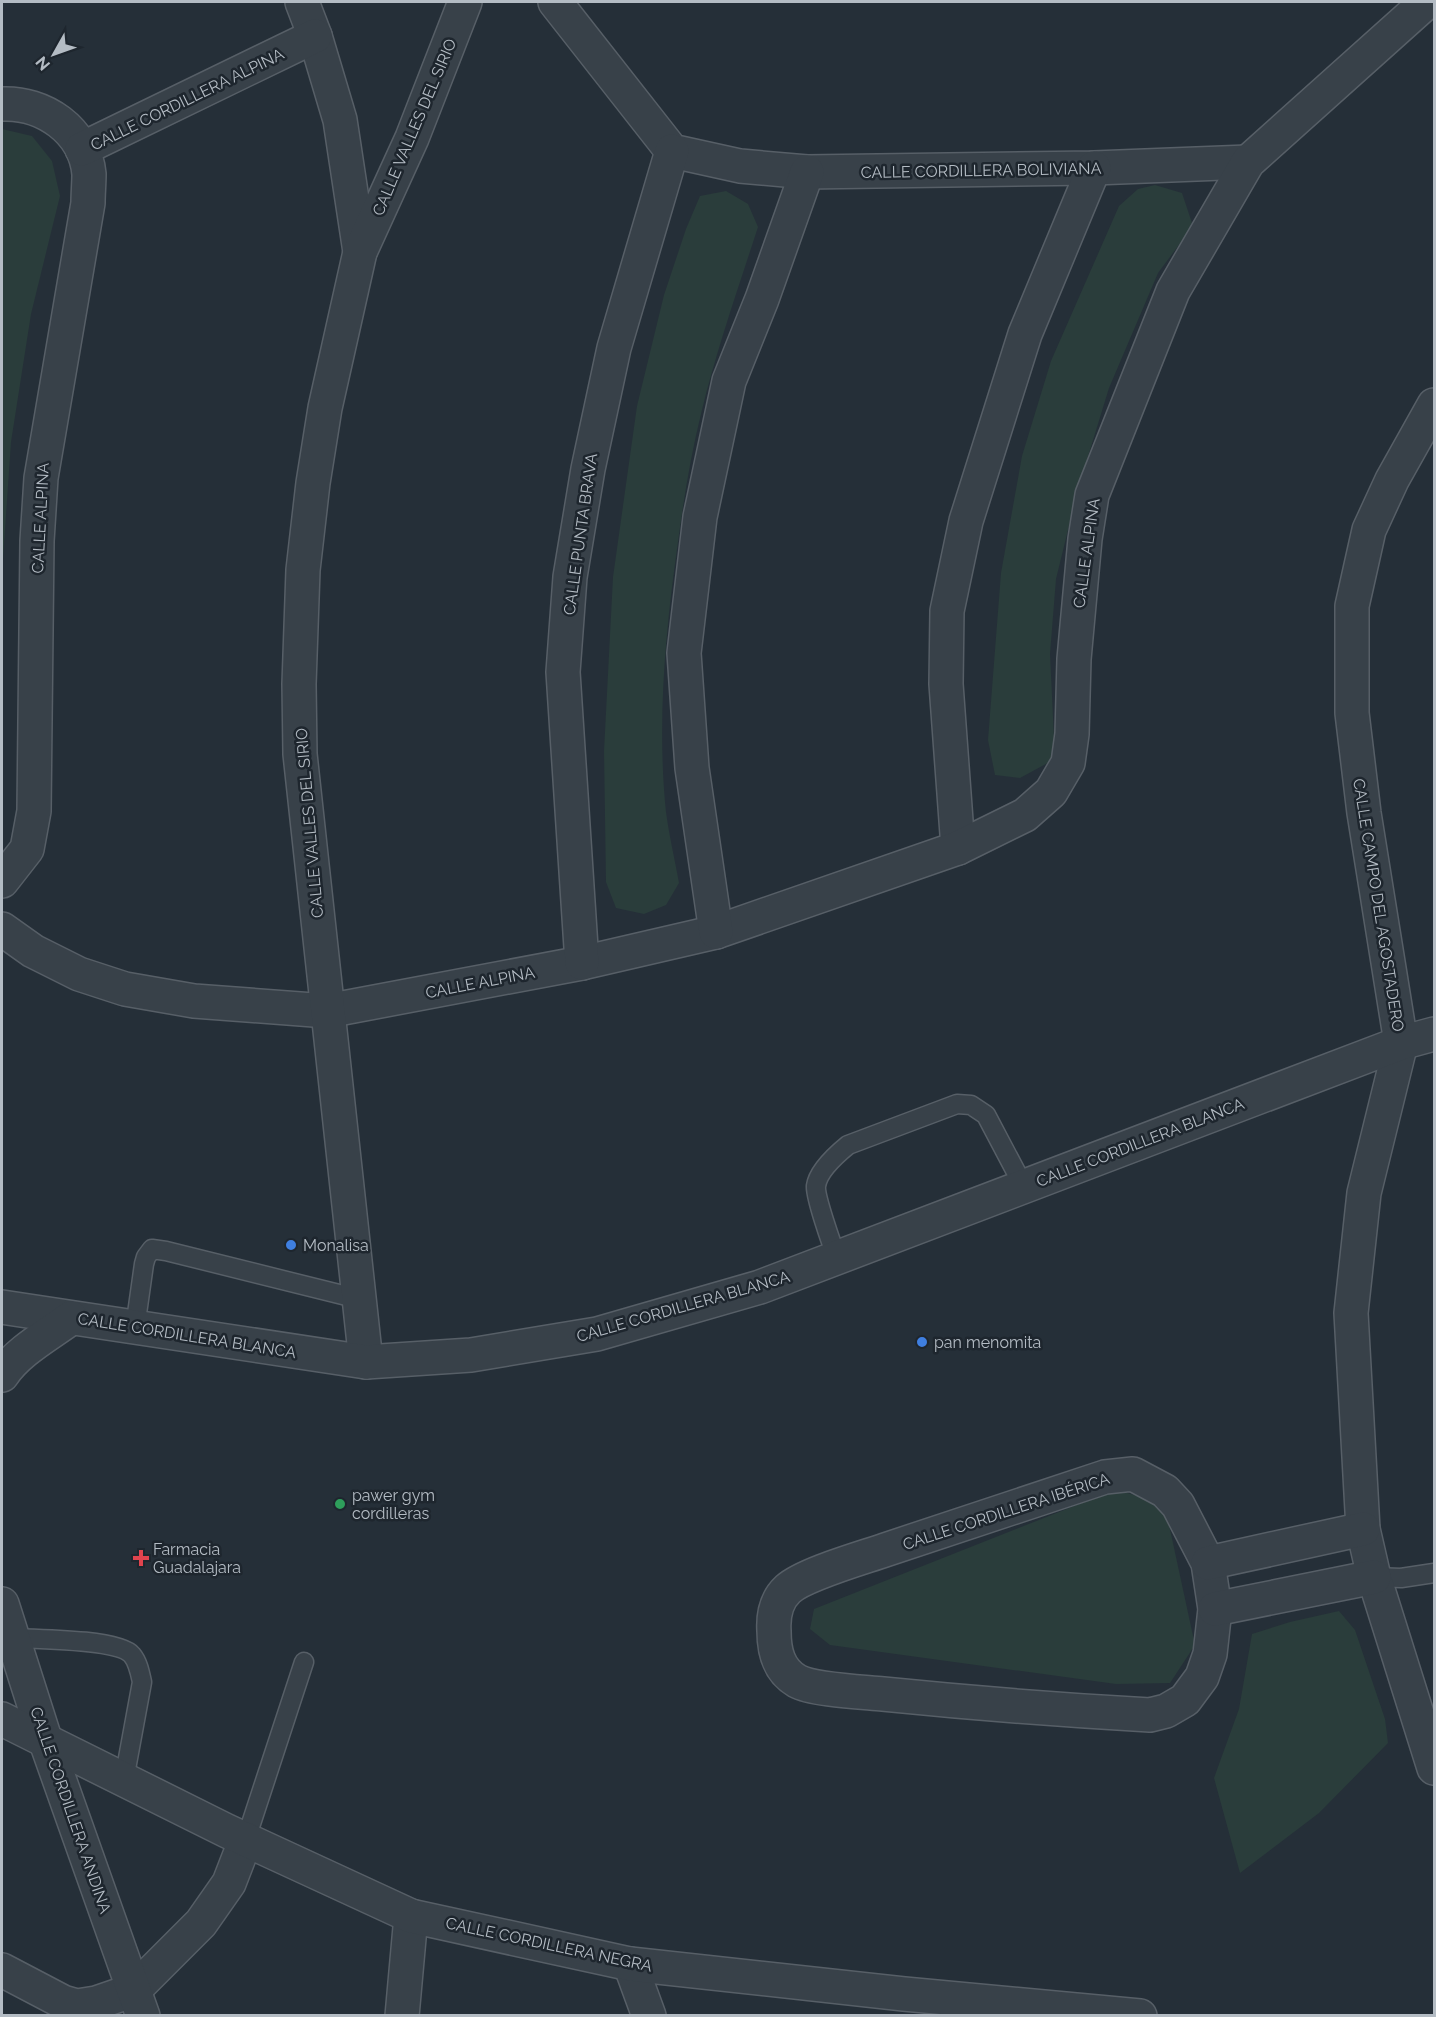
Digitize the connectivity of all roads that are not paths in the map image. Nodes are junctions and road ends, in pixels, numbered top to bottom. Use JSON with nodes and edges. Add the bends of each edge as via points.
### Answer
{"nodes":[{"id":1,"x":302,"y":2,"type":"edge"},
{"id":2,"x":465,"y":2,"type":"edge"},
{"id":3,"x":555,"y":2,"type":"edge"},
{"id":4,"x":1425,"y":8,"type":"edge"},
{"id":5,"x":315,"y":36,"type":"junction"},
{"id":6,"x":2,"y":104,"type":"edge"},
{"id":7,"x":82,"y":150,"type":"junction"},
{"id":8,"x":672,"y":151,"type":"junction"},
{"id":9,"x":1248,"y":162,"type":"junction"},
{"id":10,"x":1094,"y":168,"type":"junction"},
{"id":11,"x":807,"y":172,"type":"junction"},
{"id":12,"x":360,"y":252,"type":"junction"},
{"id":13,"x":1434,"y":405,"type":"edge"},
{"id":14,"x":958,"y":848,"type":"junction"},
{"id":15,"x":2,"y":881,"type":"edge"},
{"id":16,"x":2,"y":929,"type":"edge"},
{"id":17,"x":716,"y":932,"type":"junction"},
{"id":18,"x":582,"y":963,"type":"junction"},
{"id":19,"x":327,"y":1011,"type":"junction"},
{"id":20,"x":1434,"y":1034,"type":"edge"},
{"id":21,"x":1401,"y":1043,"type":"junction"},
{"id":22,"x":1024,"y":1187,"type":"junction"},
{"id":23,"x":837,"y":1258,"type":"junction"},
{"id":24,"x":359,"y":1299,"type":"junction"},
{"id":25,"x":2,"y":1307,"type":"edge"},
{"id":26,"x":71,"y":1318,"type":"junction"},
{"id":27,"x":135,"y":1328,"type":"junction"},
{"id":28,"x":366,"y":1362,"type":"junction"},
{"id":29,"x":2,"y":1375,"type":"edge"},
{"id":30,"x":1363,"y":1529,"type":"junction"},
{"id":31,"x":1208,"y":1563,"type":"junction"},
{"id":32,"x":1434,"y":1573,"type":"edge"},
{"id":33,"x":1374,"y":1577,"type":"junction"},
{"id":34,"x":2,"y":1604,"type":"edge"},
{"id":35,"x":1215,"y":1609,"type":"junction"},
{"id":36,"x":12,"y":1638,"type":"junction"},
{"id":37,"x":304,"y":1662,"type":"dead end"},
{"id":38,"x":2,"y":1719,"type":"edge"},
{"id":39,"x":46,"y":1742,"type":"junction"},
{"id":40,"x":1434,"y":1768,"type":"edge"},
{"id":41,"x":124,"y":1780,"type":"junction"},
{"id":42,"x":246,"y":1839,"type":"junction"},
{"id":43,"x":411,"y":1916,"type":"junction"},
{"id":44,"x":630,"y":1964,"type":"junction"},
{"id":45,"x":2,"y":1970,"type":"edge"},
{"id":46,"x":139,"y":2003,"type":"edge"},
{"id":47,"x":908,"y":2005,"type":"edge"},
{"id":48,"x":402,"y":2016,"type":"edge"},
{"id":49,"x":649,"y":2016,"type":"edge"},
{"id":50,"x":1140,"y":2016,"type":"edge"}],
"edges":[{"from":1,"to":5,"type":"street","name":"CALLE VALLES DEL SIRIO"},
{"from":2,"to":12,"type":"street","name":"CALLE VALLES DEL SIRIO","via":[[412,138]]},
{"from":3,"to":8,"type":"street"},
{"from":4,"to":9,"type":"street"},
{"from":5,"to":7,"type":"street","name":"CALLE CORDILLERA ALPINA"},
{"from":5,"to":12,"type":"street","name":"CALLE VALLES DEL SIRIO","via":[[340,120]]},
{"from":6,"to":7,"type":"street","name":"CALLE CORDILLERA ALPINA","via":[[35,108],[52,116],[65,126]]},
{"from":7,"to":15,"type":"street","name":"CALLE ALPINA","via":[[88,174],[88,203],[40,478],[34,811],[27,849]]},
{"from":8,"to":11,"type":"street","name":"CALLE CORDILLERA BOLIVIANA","via":[[740,166]]},
{"from":8,"to":18,"type":"street","name":"CALLE PUNTA BRAVA","via":[[614,348],[570,577],[563,672]]},
{"from":9,"to":10,"type":"street","name":"CALLE CORDILLERA BOLIVIANA"},
{"from":9,"to":14,"type":"street","name":"CALLE ALPINA","via":[[1173,291],[1092,495],[1084,539],[1068,763],[1051,792],[1025,815]]},
{"from":10,"to":11,"type":"street","name":"CALLE CORDILLERA BOLIVIANA"},
{"from":10,"to":14,"type":"street","via":[[1025,334],[966,521],[947,611],[946,684]]},
{"from":11,"to":17,"type":"street","via":[[729,381],[698,528],[684,653],[692,768]]},
{"from":12,"to":19,"type":"street","name":"CALLE VALLES DEL SIRIO","via":[[325,408],[303,570],[300,754]]},
{"from":13,"to":21,"type":"street","name":"CALLE CAMPO DEL AGOSTADERO","via":[[1369,530],[1352,606],[1352,713]]},
{"from":14,"to":17,"type":"street","name":"CALLE ALPINA"},
{"from":16,"to":19,"type":"street","name":"CALLE ALPINA","via":[[33,951],[79,974],[125,989],[194,1001]]},
{"from":17,"to":18,"type":"street","name":"CALLE ALPINA"},
{"from":18,"to":19,"type":"street","name":"CALLE ALPINA"},
{"from":19,"to":24,"type":"street","name":"CALLE VALLES DEL SIRIO"},
{"from":20,"to":21,"type":"street","name":"CALLE CORDILLERA BLANCA"},
{"from":21,"to":22,"type":"street","name":"CALLE CORDILLERA BLANCA"},
{"from":21,"to":30,"type":"street","name":"CALLE CAMPO DEL AGOSTADERO","via":[[1365,1193],[1351,1313]]},
{"from":22,"to":23,"type":"street","name":"CALLE CORDILLERA BLANCA"},
{"from":22,"to":23,"type":"lane","via":[[986,1115],[970,1105],[957,1104],[848,1145],[823,1171],[816,1186]]},
{"from":23,"to":28,"type":"street","name":"CALLE CORDILLERA BLANCA","via":[[760,1287],[597,1334],[471,1355]]},
{"from":24,"to":27,"type":"lane","via":[[152,1249],[144,1264]]},
{"from":24,"to":28,"type":"street","name":"CALLE VALLES DEL SIRIO"},
{"from":25,"to":26,"type":"street","name":"CALLE CORDILLERA BLANCA"},
{"from":26,"to":27,"type":"street","name":"CALLE CORDILLERA BLANCA"},
{"from":26,"to":29,"type":"street","via":[[21,1354]]},
{"from":27,"to":28,"type":"street","name":"CALLE CORDILLERA BLANCA"},
{"from":30,"to":31,"type":"street"},
{"from":30,"to":33,"type":"street","name":"CALLE CAMPO DEL AGOSTADERO"},
{"from":31,"to":35,"type":"street","name":"CALLE CORDILLERA IBÉRICA"},
{"from":31,"to":35,"type":"street","name":"CALLE CORDILLERA IBÉRICA","via":[[1178,1505],[1165,1491],[1133,1474],[1105,1477],[799,1582],[787,1589],[777,1605],[773,1616],[774,1647],[779,1662],[799,1682],[829,1688],[1008,1707],[1150,1715],[1185,1700],[1202,1677],[1210,1654]]},
{"from":32,"to":33,"type":"lane"},
{"from":33,"to":35,"type":"street"},
{"from":33,"to":40,"type":"street","name":"CALLE CAMPO DEL AGOSTADERO"},
{"from":34,"to":36,"type":"street","name":"CALLE CORDILLERA ANDINA"},
{"from":36,"to":39,"type":"street","name":"CALLE CORDILLERA ANDINA"},
{"from":36,"to":41,"type":"lane","via":[[104,1643],[132,1654],[142,1682]]},
{"from":37,"to":42,"type":"lane"},
{"from":38,"to":39,"type":"street","name":"CALLE CORDILLERA NEGRA"},
{"from":39,"to":41,"type":"street","name":"CALLE CORDILLERA NEGRA"},
{"from":39,"to":46,"type":"street","name":"CALLE CORDILLERA ANDINA"},
{"from":41,"to":42,"type":"street","name":"CALLE CORDILLERA NEGRA"},
{"from":42,"to":43,"type":"street","name":"CALLE CORDILLERA NEGRA"},
{"from":42,"to":46,"type":"street","via":[[229,1883]]},
{"from":43,"to":44,"type":"street","name":"CALLE CORDILLERA NEGRA"},
{"from":43,"to":48,"type":"street"},
{"from":44,"to":47,"type":"street","name":"CALLE CORDILLERA NEGRA"},
{"from":44,"to":49,"type":"street"},
{"from":45,"to":46,"type":"street","via":[[77,2006]]},
{"from":47,"to":50,"type":"street","name":"CALLE CORDILLERA NEGRA"}]}
